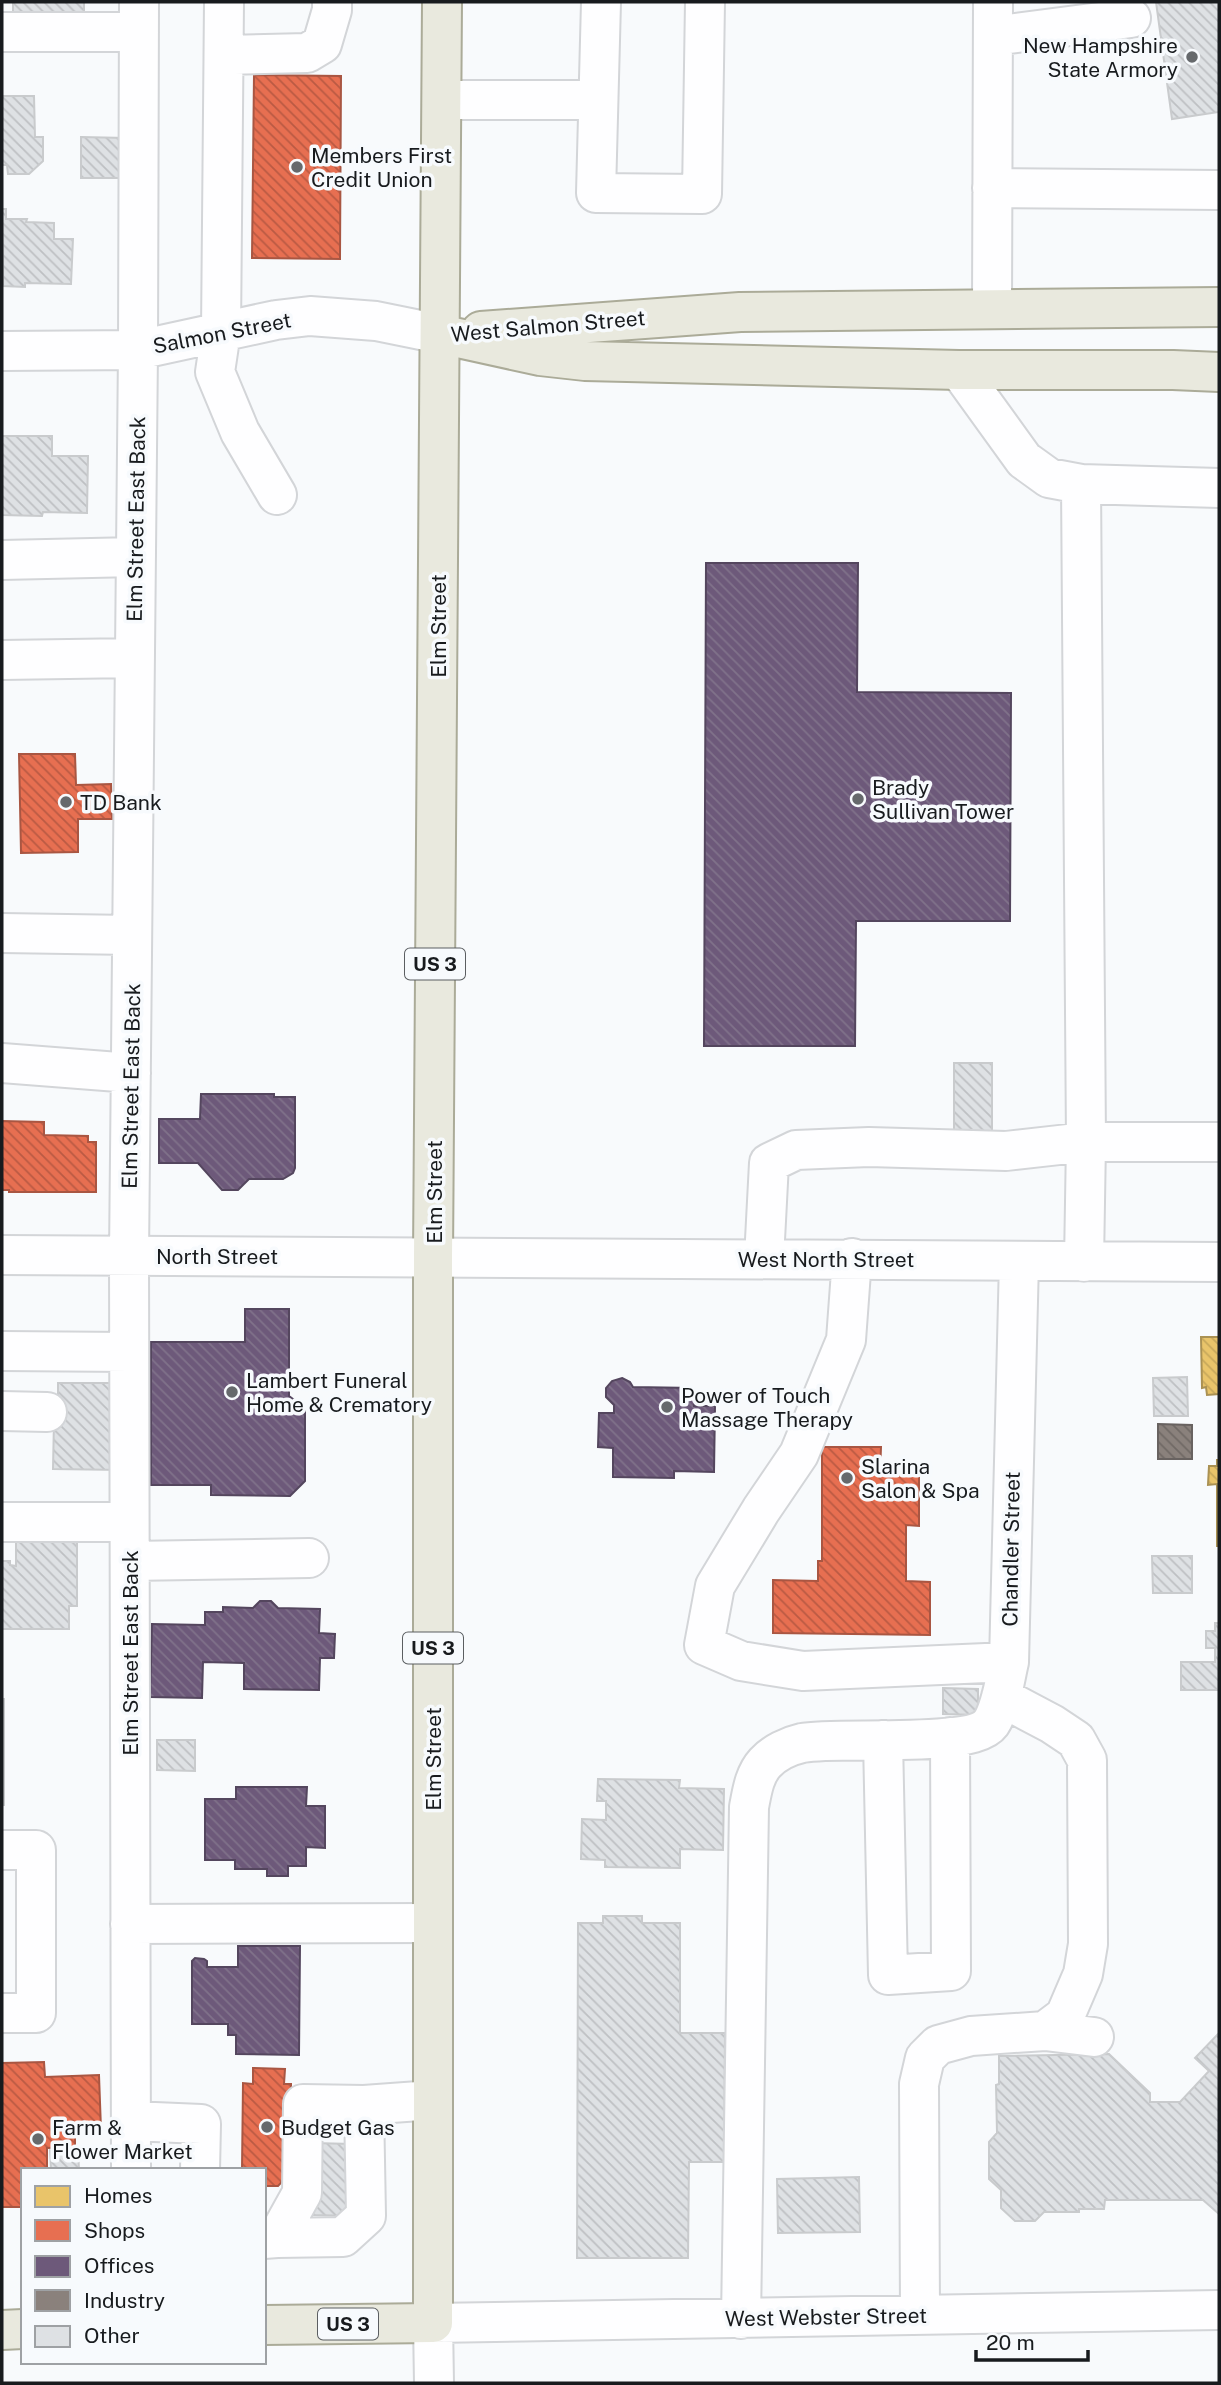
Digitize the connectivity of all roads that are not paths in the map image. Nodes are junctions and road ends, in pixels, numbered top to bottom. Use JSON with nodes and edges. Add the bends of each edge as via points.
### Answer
{"nodes":[{"id":1,"x":224,"y":2,"type":"edge"},
{"id":2,"x":332,"y":2,"type":"edge"},
{"id":3,"x":442,"y":2,"type":"edge"},
{"id":4,"x":601,"y":2,"type":"edge"},
{"id":5,"x":705,"y":2,"type":"edge"},
{"id":6,"x":139,"y":17,"type":"edge"},
{"id":7,"x":1130,"y":18,"type":"dead end"},
{"id":8,"x":993,"y":19,"type":"edge"},
{"id":9,"x":2,"y":32,"type":"edge"},
{"id":10,"x":223,"y":55,"type":"junction"},
{"id":11,"x":442,"y":100,"type":"junction"},
{"id":12,"x":598,"y":100,"type":"junction"},
{"id":13,"x":992,"y":188,"type":"junction"},
{"id":14,"x":1219,"y":190,"type":"edge"},
{"id":15,"x":1219,"y":307,"type":"edge"},
{"id":16,"x":992,"y":309,"type":"junction"},
{"id":17,"x":221,"y":332,"type":"junction"},
{"id":18,"x":440,"y":334,"type":"junction"},
{"id":19,"x":138,"y":350,"type":"junction"},
{"id":20,"x":2,"y":351,"type":"edge"},
{"id":21,"x":959,"y":370,"type":"junction"},
{"id":22,"x":1219,"y":372,"type":"edge"},
{"id":23,"x":1081,"y":484,"type":"junction"},
{"id":24,"x":1219,"y":488,"type":"edge"},
{"id":25,"x":276,"y":495,"type":"dead end"},
{"id":26,"x":136,"y":557,"type":"junction"},
{"id":27,"x":2,"y":560,"type":"edge"},
{"id":28,"x":135,"y":658,"type":"junction"},
{"id":29,"x":2,"y":660,"type":"edge"},
{"id":30,"x":2,"y":933,"type":"edge"},
{"id":31,"x":132,"y":935,"type":"junction"},
{"id":32,"x":2,"y":1063,"type":"edge"},
{"id":33,"x":131,"y":1073,"type":"junction"},
{"id":34,"x":1086,"y":1142,"type":"junction"},
{"id":35,"x":1219,"y":1142,"type":"edge"},
{"id":36,"x":2,"y":1255,"type":"edge"},
{"id":37,"x":129,"y":1256,"type":"junction"},
{"id":38,"x":433,"y":1258,"type":"junction"},
{"id":39,"x":852,"y":1258,"type":"junction"},
{"id":40,"x":764,"y":1259,"type":"junction"},
{"id":41,"x":1019,"y":1261,"type":"junction"},
{"id":42,"x":1084,"y":1262,"type":"junction"},
{"id":43,"x":1219,"y":1262,"type":"edge"},
{"id":44,"x":2,"y":1351,"type":"edge"},
{"id":45,"x":129,"y":1352,"type":"junction"},
{"id":46,"x":2,"y":1411,"type":"edge"},
{"id":47,"x":47,"y":1412,"type":"dead end"},
{"id":48,"x":2,"y":1522,"type":"edge"},
{"id":49,"x":130,"y":1522,"type":"junction"},
{"id":50,"x":309,"y":1558,"type":"dead end"},
{"id":51,"x":130,"y":1561,"type":"junction"},
{"id":52,"x":1005,"y":1679,"type":"junction"},
{"id":53,"x":950,"y":1737,"type":"junction"},
{"id":54,"x":883,"y":1740,"type":"junction"},
{"id":55,"x":2,"y":1850,"type":"edge"},
{"id":56,"x":433,"y":1923,"type":"junction"},
{"id":57,"x":130,"y":1924,"type":"junction"},
{"id":58,"x":2,"y":2013,"type":"edge"},
{"id":59,"x":1045,"y":2031,"type":"junction"},
{"id":60,"x":1094,"y":2037,"type":"dead end"},
{"id":61,"x":433,"y":2100,"type":"junction"},
{"id":62,"x":364,"y":2105,"type":"junction"},
{"id":63,"x":131,"y":2121,"type":"junction"},
{"id":64,"x":131,"y":2168,"type":"edge"},
{"id":65,"x":200,"y":2168,"type":"edge"},
{"id":66,"x":271,"y":2239,"type":"edge"},
{"id":67,"x":1219,"y":2310,"type":"edge"},
{"id":68,"x":920,"y":2315,"type":"junction"},
{"id":69,"x":741,"y":2319,"type":"junction"},
{"id":70,"x":433,"y":2323,"type":"junction"},
{"id":71,"x":266,"y":2325,"type":"edge"},
{"id":72,"x":21,"y":2329,"type":"edge"},
{"id":73,"x":2,"y":2330,"type":"edge"},
{"id":74,"x":434,"y":2383,"type":"edge"}],
"edges":[{"from":1,"to":10,"type":"street"},
{"from":2,"to":10,"type":"street","via":[[322,44],[307,53]]},
{"from":3,"to":11,"type":"main road","name":"Elm Street","number":"US 3"},
{"from":4,"to":12,"type":"street"},
{"from":5,"to":12,"type":"street","via":[[702,194],[596,193]]},
{"from":6,"to":9,"type":"street"},
{"from":6,"to":19,"type":"street","name":"Elm Street East Back"},
{"from":7,"to":8,"type":"street"},
{"from":8,"to":13,"type":"street"},
{"from":10,"to":17,"type":"street"},
{"from":11,"to":12,"type":"street"},
{"from":11,"to":18,"type":"main road","name":"Elm Street","number":"US 3"},
{"from":13,"to":14,"type":"street"},
{"from":13,"to":16,"type":"street"},
{"from":15,"to":16,"type":"main road","name":"West Salmon Street"},
{"from":16,"to":18,"type":"main road","name":"West Salmon Street","via":[[740,312]]},
{"from":17,"to":18,"type":"street","name":"Salmon Street","via":[[310,316],[376,321]]},
{"from":17,"to":19,"type":"street","name":"Salmon Street"},
{"from":17,"to":25,"type":"street","via":[[215,372],[240,432]]},
{"from":18,"to":21,"type":"main road","name":"West Salmon Street","via":[[585,361]]},
{"from":18,"to":38,"type":"main road","name":"Elm Street","number":"US 3"},
{"from":19,"to":20,"type":"street","name":"Salmon Street"},
{"from":19,"to":26,"type":"street","name":"Elm Street East Back"},
{"from":21,"to":22,"type":"main road","name":"West Salmon Street"},
{"from":21,"to":23,"type":"street","via":[[1024,460],[1049,478]]},
{"from":23,"to":24,"type":"street"},
{"from":23,"to":34,"type":"street"},
{"from":26,"to":27,"type":"street"},
{"from":26,"to":28,"type":"street","name":"Elm Street East Back"},
{"from":28,"to":29,"type":"street"},
{"from":28,"to":31,"type":"street","name":"Elm Street East Back"},
{"from":30,"to":31,"type":"street"},
{"from":31,"to":33,"type":"street","name":"Elm Street East Back"},
{"from":32,"to":33,"type":"street"},
{"from":33,"to":37,"type":"street","name":"Elm Street East Back"},
{"from":34,"to":35,"type":"street"},
{"from":34,"to":40,"type":"street","via":[[1006,1151],[796,1150],[769,1163]]},
{"from":34,"to":42,"type":"street"},
{"from":36,"to":37,"type":"street","name":"North Street"},
{"from":37,"to":38,"type":"street","name":"North Street"},
{"from":37,"to":45,"type":"street","name":"Elm Street East Back"},
{"from":38,"to":40,"type":"street","name":"West North Street"},
{"from":38,"to":56,"type":"main road","name":"Elm Street","number":"US 3"},
{"from":39,"to":40,"type":"street","name":"West North Street"},
{"from":39,"to":41,"type":"street","name":"West North Street"},
{"from":39,"to":52,"type":"street","via":[[846,1340],[799,1454],[715,1586],[704,1645],[741,1661],[803,1671]]},
{"from":41,"to":42,"type":"street","name":"West North Street"},
{"from":41,"to":52,"type":"street","name":"Chandler Street"},
{"from":42,"to":43,"type":"street","name":"West North Street"},
{"from":44,"to":45,"type":"street"},
{"from":45,"to":49,"type":"street","name":"Elm Street East Back"},
{"from":46,"to":47,"type":"street"},
{"from":48,"to":49,"type":"street"},
{"from":49,"to":51,"type":"street","name":"Elm Street East Back"},
{"from":50,"to":51,"type":"street"},
{"from":51,"to":57,"type":"street","name":"Elm Street East Back"},
{"from":52,"to":53,"type":"street","name":"Chandler Street","via":[[990,1724],[975,1734]]},
{"from":52,"to":59,"type":"street","via":[[1052,1724],[1076,1740],[1087,1760],[1088,1944],[1083,1974],[1065,2016]]},
{"from":53,"to":54,"type":"street","name":"Chandler Street"},
{"from":53,"to":54,"type":"street","via":[[951,1971],[888,1975]]},
{"from":54,"to":69,"type":"street","name":"Chandler Street","via":[[803,1743],[764,1763],[754,1782],[749,1807]]},
{"from":55,"to":58,"type":"street","via":[[36,1850],[36,2013]]},
{"from":56,"to":57,"type":"street"},
{"from":56,"to":61,"type":"main road","name":"Elm Street","number":"US 3"},
{"from":57,"to":63,"type":"street","name":"Elm Street East Back"},
{"from":59,"to":60,"type":"street"},
{"from":59,"to":68,"type":"street","via":[[971,2036],[938,2045],[925,2058],[919,2084]]},
{"from":61,"to":62,"type":"street"},
{"from":61,"to":70,"type":"main road","name":"Elm Street","number":"US 3"},
{"from":62,"to":66,"type":"street","via":[[303,2105],[302,2193]]},
{"from":62,"to":66,"type":"street","via":[[366,2216],[342,2237]]},
{"from":63,"to":64,"type":"street","name":"Elm Street East Back"},
{"from":63,"to":65,"type":"street","via":[[201,2123]]},
{"from":67,"to":68,"type":"street","name":"West Webster Street"},
{"from":68,"to":69,"type":"street","name":"West Webster Street"},
{"from":69,"to":70,"type":"street","name":"West Webster Street"},
{"from":70,"to":71,"type":"main road","number":"US 3"},
{"from":70,"to":74,"type":"street","name":"Elm Street"},
{"from":72,"to":73,"type":"main road"}]}
